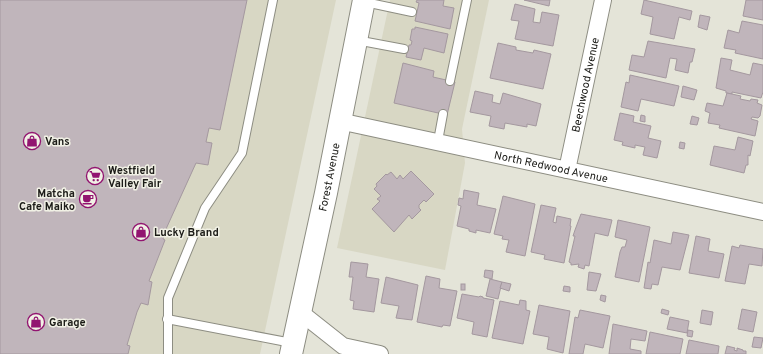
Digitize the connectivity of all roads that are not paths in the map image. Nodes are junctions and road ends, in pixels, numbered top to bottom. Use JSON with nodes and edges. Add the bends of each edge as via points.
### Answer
{"nodes":[{"id":1,"x":273,"y":0,"type":"edge"},
{"id":2,"x":467,"y":0,"type":"edge"},
{"id":3,"x":603,"y":0,"type":"edge"},
{"id":4,"x":364,"y":1,"type":"edge"},
{"id":5,"x":412,"y":12,"type":"dead end"},
{"id":6,"x":355,"y":40,"type":"junction"},
{"id":7,"x":404,"y":49,"type":"dead end"},
{"id":8,"x":450,"y":81,"type":"dead end"},
{"id":9,"x":443,"y":114,"type":"dead end"},
{"id":10,"x":339,"y":121,"type":"junction"},
{"id":11,"x":438,"y":141,"type":"junction"},
{"id":12,"x":567,"y":170,"type":"junction"},
{"id":13,"x":763,"y":212,"type":"edge"},
{"id":14,"x":300,"y":312,"type":"junction"},
{"id":15,"x":167,"y":319,"type":"junction"},
{"id":16,"x":292,"y":348,"type":"edge"},
{"id":17,"x":168,"y":354,"type":"edge"},
{"id":18,"x":380,"y":354,"type":"edge"}],
"edges":[{"from":1,"to":15,"type":"lane","via":[[242,153],[205,208],[168,298]]},
{"from":2,"to":8,"type":"lane"},
{"from":3,"to":12,"type":"street","name":"Beechwood Avenue"},
{"from":4,"to":5,"type":"lane"},
{"from":4,"to":6,"type":"main road","name":"Forest Avenue"},
{"from":6,"to":7,"type":"lane"},
{"from":6,"to":10,"type":"main road","name":"Forest Avenue"},
{"from":9,"to":11,"type":"lane"},
{"from":10,"to":11,"type":"street","name":"North Redwood Avenue"},
{"from":10,"to":14,"type":"main road","name":"Forest Avenue"},
{"from":11,"to":12,"type":"street","name":"North Redwood Avenue"},
{"from":12,"to":13,"type":"street","name":"North Redwood Avenue"},
{"from":14,"to":16,"type":"main road","name":"Forest Avenue"},
{"from":14,"to":18,"type":"street","via":[[343,346]]},
{"from":15,"to":16,"type":"lane"},
{"from":15,"to":17,"type":"lane"}]}
